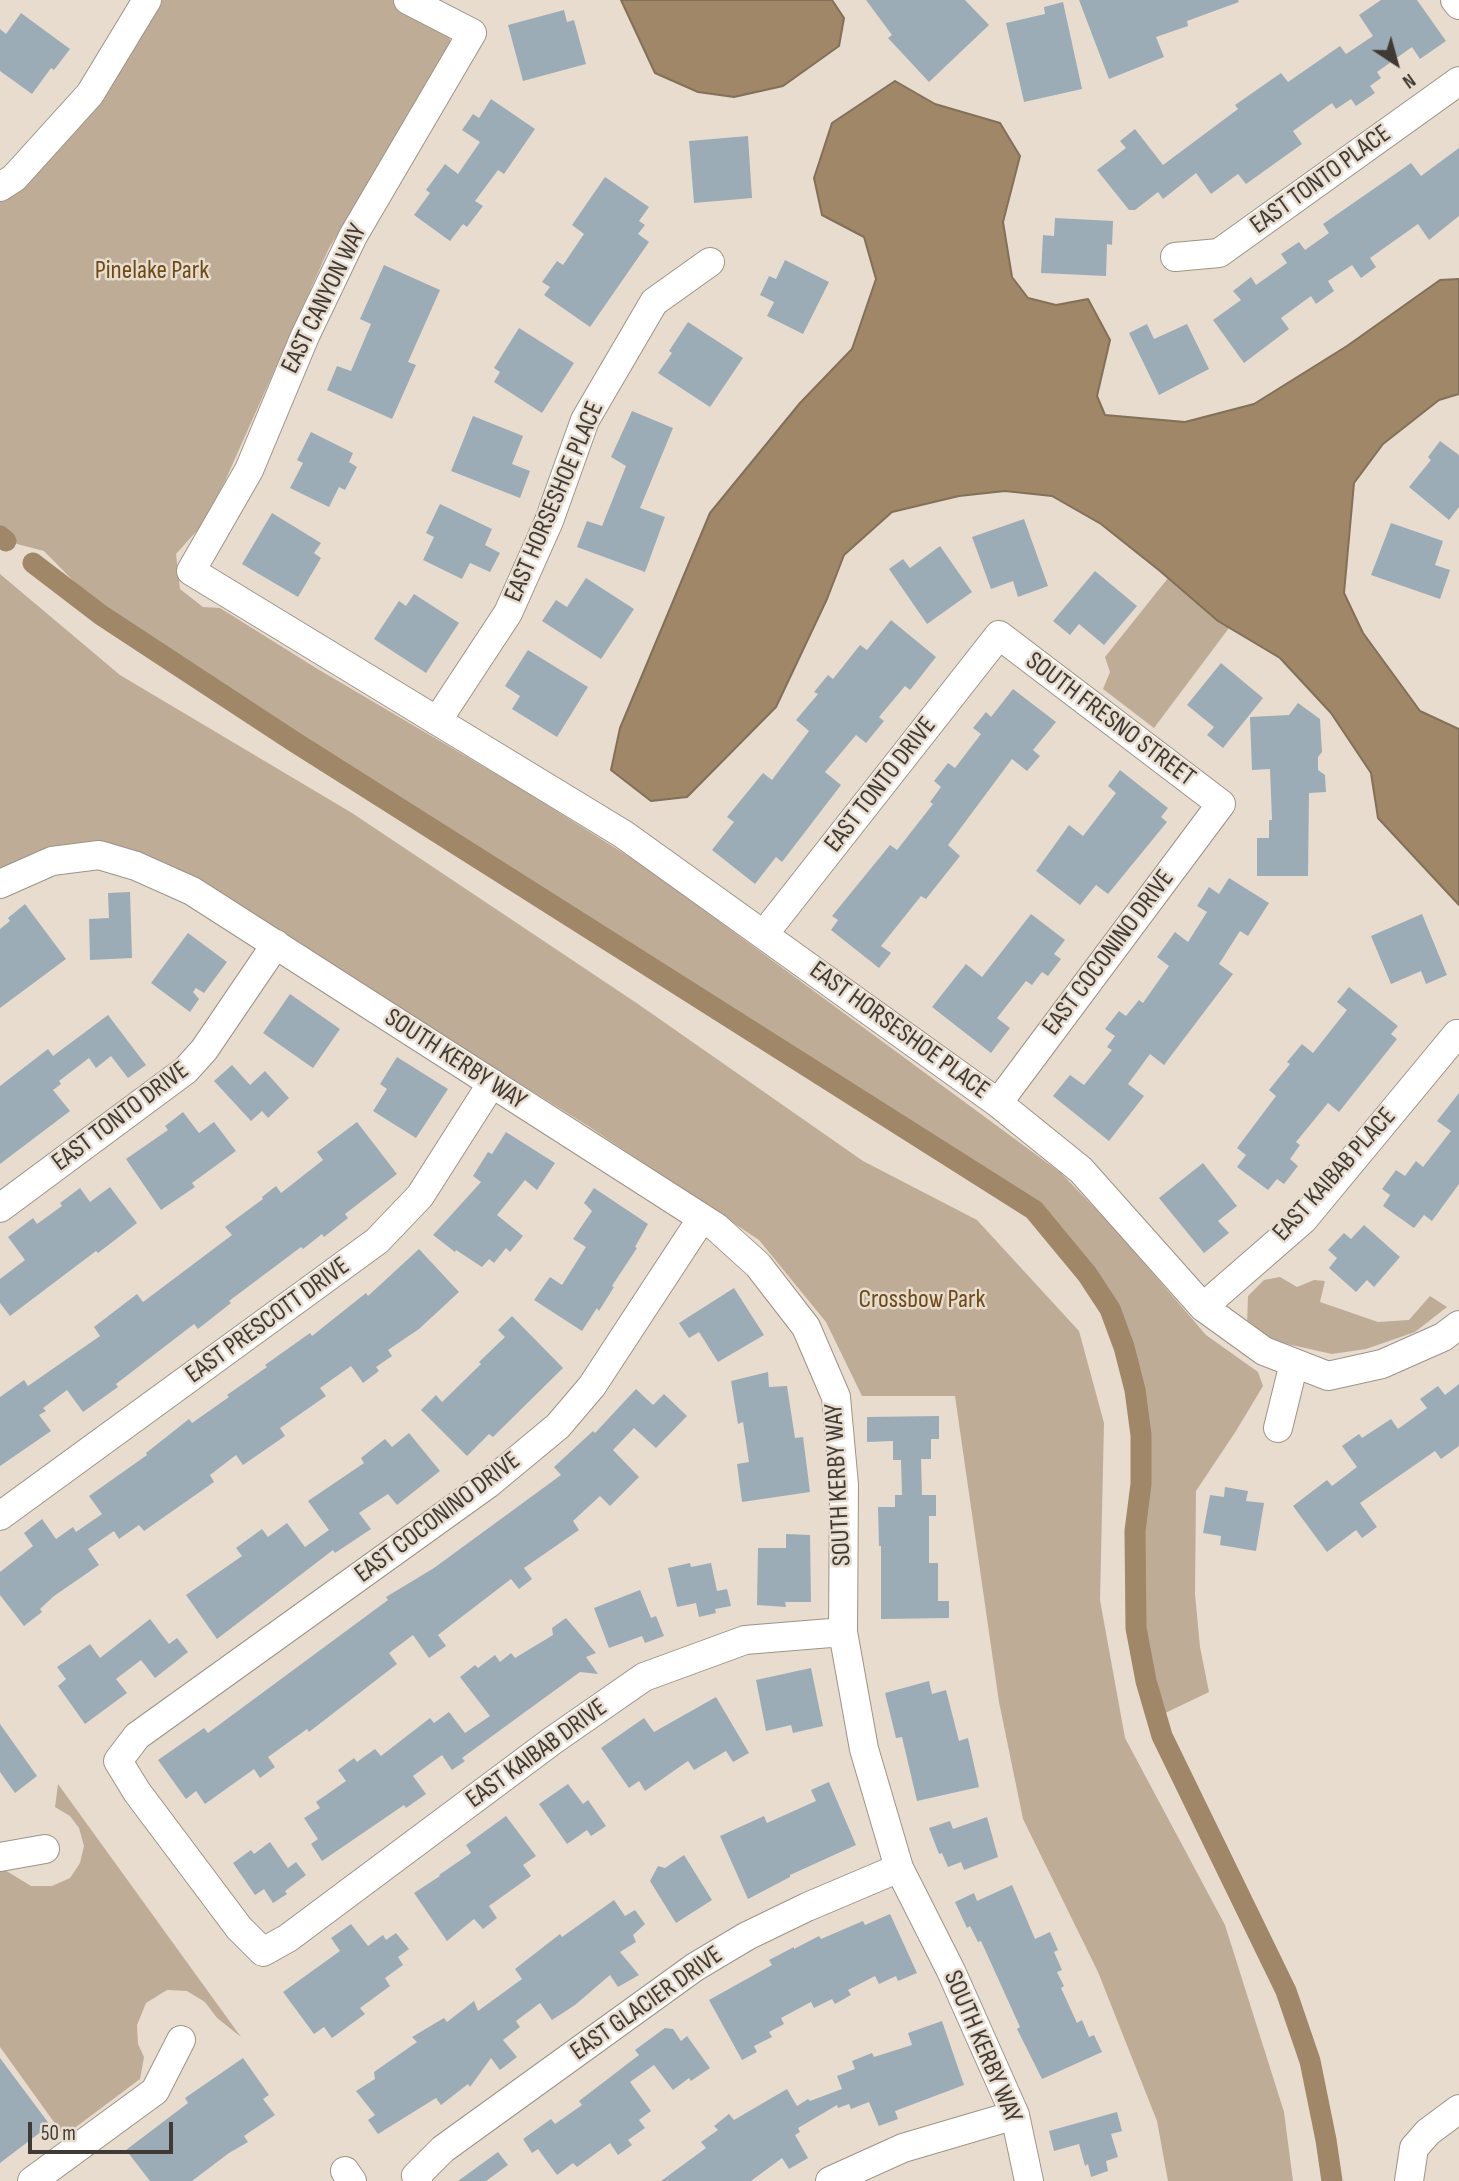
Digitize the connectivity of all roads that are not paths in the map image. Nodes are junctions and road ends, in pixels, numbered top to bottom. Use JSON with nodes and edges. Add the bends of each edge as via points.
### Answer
{"nodes":[{"id":1,"x":147,"y":0,"type":"edge"},
{"id":2,"x":408,"y":0,"type":"edge"},
{"id":3,"x":1455,"y":0,"type":"edge"},
{"id":4,"x":1459,"y":5,"type":"edge"},
{"id":5,"x":1459,"y":81,"type":"edge"},
{"id":6,"x":0,"y":187,"type":"edge"},
{"id":7,"x":1175,"y":257,"type":"dead end"},
{"id":8,"x":710,"y":262,"type":"dead end"},
{"id":9,"x":191,"y":570,"type":"joint"},
{"id":10,"x":999,"y":635,"type":"joint"},
{"id":11,"x":437,"y":721,"type":"junction"},
{"id":12,"x":1221,"y":804,"type":"joint"},
{"id":13,"x":0,"y":884,"type":"edge"},
{"id":14,"x":764,"y":934,"type":"junction"},
{"id":15,"x":276,"y":944,"type":"junction"},
{"id":16,"x":1457,"y":1034,"type":"dead end"},
{"id":17,"x":492,"y":1083,"type":"junction"},
{"id":18,"x":998,"y":1103,"type":"junction"},
{"id":19,"x":0,"y":1208,"type":"edge"},
{"id":20,"x":702,"y":1218,"type":"junction"},
{"id":21,"x":1203,"y":1307,"type":"junction"},
{"id":22,"x":1459,"y":1325,"type":"edge"},
{"id":23,"x":1294,"y":1363,"type":"junction"},
{"id":24,"x":1278,"y":1428,"type":"dead end"},
{"id":25,"x":0,"y":1516,"type":"edge"},
{"id":26,"x":843,"y":1632,"type":"junction"},
{"id":27,"x":45,"y":1849,"type":"dead end"},
{"id":28,"x":0,"y":1857,"type":"edge"},
{"id":29,"x":899,"y":1868,"type":"junction"},
{"id":30,"x":263,"y":1952,"type":"joint"},
{"id":31,"x":181,"y":2040,"type":"dead end"},
{"id":32,"x":1459,"y":2109,"type":"edge"},
{"id":33,"x":1015,"y":2115,"type":"junction"},
{"id":34,"x":417,"y":2179,"type":"edge"},
{"id":35,"x":32,"y":2181,"type":"edge"},
{"id":36,"x":831,"y":2181,"type":"edge"},
{"id":37,"x":1029,"y":2181,"type":"edge"},
{"id":38,"x":1409,"y":2181,"type":"edge"}],
"edges":[{"from":1,"to":6,"type":"street","via":[[90,94],[14,178]]},
{"from":2,"to":9,"type":"street","name":"EAST CANYON WAY","via":[[472,33],[354,236],[305,336],[248,471]]},
{"from":3,"to":4,"type":"street"},
{"from":5,"to":7,"type":"street","name":"EAST TONTO PLACE","via":[[1219,253]]},
{"from":8,"to":11,"type":"street","name":"EAST HORSESHOE PLACE","via":[[654,302],[585,420],[549,521],[508,613]]},
{"from":9,"to":11,"type":"street","name":"EAST HORSESHOE PLACE"},
{"from":10,"to":12,"type":"street","name":"SOUTH FRESNO STREET"},
{"from":10,"to":14,"type":"street","name":"EAST TONTO DRIVE"},
{"from":11,"to":14,"type":"street","name":"EAST HORSESHOE PLACE","via":[[623,834]]},
{"from":12,"to":18,"type":"street","name":"EAST COCONINO DRIVE"},
{"from":13,"to":15,"type":"street","name":"SOUTH KERBY WAY","via":[[52,861],[99,855],[192,891]]},
{"from":14,"to":18,"type":"street","name":"EAST HORSESHOE PLACE"},
{"from":15,"to":17,"type":"street","name":"SOUTH KERBY WAY"},
{"from":15,"to":19,"type":"street","name":"EAST TONTO DRIVE","via":[[186,1070]]},
{"from":16,"to":21,"type":"street","name":"EAST KAIBAB PLACE","via":[[1303,1220]]},
{"from":17,"to":20,"type":"street","name":"SOUTH KERBY WAY"},
{"from":17,"to":25,"type":"street","name":"EAST PRESCOTT DRIVE","via":[[420,1196],[377,1241]]},
{"from":18,"to":21,"type":"street","name":"EAST HORSESHOE PLACE","via":[[1081,1170]]},
{"from":20,"to":26,"type":"street","name":"SOUTH KERBY WAY","via":[[758,1265],[806,1327],[836,1397],[844,1485]]},
{"from":20,"to":30,"type":"street","name":"EAST COCONINO DRIVE","via":[[592,1385],[558,1426],[488,1484],[137,1736],[118,1761],[239,1928]]},
{"from":21,"to":23,"type":"street","name":"EAST HORSESHOE PLACE","via":[[1264,1351]]},
{"from":22,"to":23,"type":"street","name":"EAST HORSESHOE PLACE","via":[[1443,1338],[1382,1364],[1328,1376]]},
{"from":23,"to":24,"type":"street"},
{"from":26,"to":29,"type":"street","name":"SOUTH KERBY WAY","via":[[864,1749]]},
{"from":26,"to":30,"type":"street","name":"EAST KAIBAB DRIVE","via":[[744,1640],[644,1677]]},
{"from":27,"to":28,"type":"street"},
{"from":29,"to":33,"type":"street","name":"SOUTH KERBY WAY"},
{"from":29,"to":34,"type":"street","name":"EAST GLACIER DRIVE","via":[[747,1936],[695,1967],[443,2149]]},
{"from":31,"to":35,"type":"street","via":[[155,2091]]},
{"from":32,"to":38,"type":"street","via":[[1414,2148]]},
{"from":33,"to":36,"type":"street","via":[[903,2148]]},
{"from":33,"to":37,"type":"street","name":"SOUTH KERBY WAY"}]}
